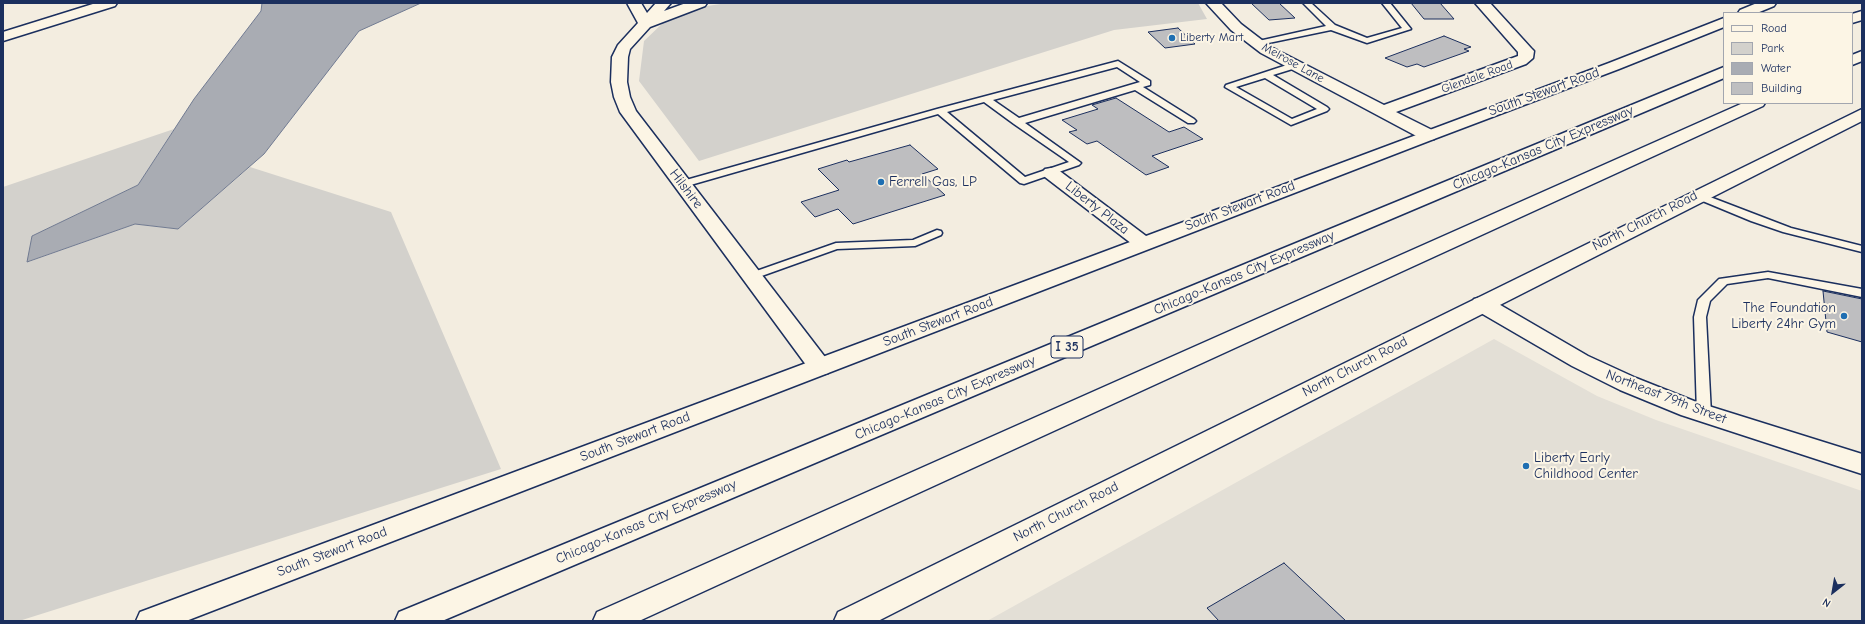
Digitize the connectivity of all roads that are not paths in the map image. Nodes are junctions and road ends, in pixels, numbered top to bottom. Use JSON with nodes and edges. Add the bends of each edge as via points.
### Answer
{"nodes":[{"id":1,"x":110,"y":3,"type":"edge"},
{"id":2,"x":634,"y":3,"type":"edge"},
{"id":3,"x":664,"y":3,"type":"edge"},
{"id":4,"x":700,"y":3,"type":"edge"},
{"id":5,"x":1213,"y":3,"type":"edge"},
{"id":6,"x":1307,"y":3,"type":"edge"},
{"id":7,"x":1386,"y":3,"type":"edge"},
{"id":8,"x":1482,"y":3,"type":"edge"},
{"id":9,"x":1769,"y":3,"type":"edge"},
{"id":10,"x":1747,"y":12,"type":"edge"},
{"id":11,"x":1723,"y":22,"type":"edge"},
{"id":12,"x":646,"y":24,"type":"junction"},
{"id":13,"x":1332,"y":27,"type":"junction"},
{"id":14,"x":3,"y":37,"type":"edge"},
{"id":15,"x":1257,"y":44,"type":"junction"},
{"id":16,"x":1296,"y":66,"type":"junction"},
{"id":17,"x":1723,"y":72,"type":"edge"},
{"id":18,"x":1266,"y":75,"type":"junction"},
{"id":19,"x":1134,"y":86,"type":"junction"},
{"id":20,"x":986,"y":99,"type":"junction"},
{"id":21,"x":1755,"y":104,"type":"edge"},
{"id":22,"x":940,"y":111,"type":"junction"},
{"id":23,"x":1382,"y":111,"type":"junction"},
{"id":24,"x":1862,"y":114,"type":"edge"},
{"id":25,"x":1191,"y":121,"type":"dead end"},
{"id":26,"x":1016,"y":122,"type":"junction"},
{"id":27,"x":1428,"y":135,"type":"junction"},
{"id":28,"x":1051,"y":173,"type":"junction"},
{"id":29,"x":683,"y":184,"type":"junction"},
{"id":30,"x":1697,"y":195,"type":"junction"},
{"id":31,"x":937,"y":233,"type":"dead end"},
{"id":32,"x":1143,"y":243,"type":"junction"},
{"id":33,"x":1862,"y":249,"type":"edge"},
{"id":34,"x":752,"y":276,"type":"junction"},
{"id":35,"x":1862,"y":293,"type":"edge"},
{"id":36,"x":1482,"y":304,"type":"junction"},
{"id":37,"x":820,"y":367,"type":"junction"},
{"id":38,"x":1704,"y":414,"type":"junction"},
{"id":39,"x":1862,"y":464,"type":"edge"},
{"id":40,"x":151,"y":621,"type":"edge"},
{"id":41,"x":410,"y":621,"type":"edge"},
{"id":42,"x":608,"y":621,"type":"edge"},
{"id":43,"x":849,"y":621,"type":"edge"}],
"edges":[{"from":1,"to":14,"type":"main road"},
{"from":2,"to":12,"type":"main road"},
{"from":3,"to":12,"type":"main road","name":"Hilshire"},
{"from":4,"to":12,"type":"main road"},
{"from":5,"to":15,"type":"main road","name":"Melrose Lane"},
{"from":6,"to":13,"type":"lane"},
{"from":7,"to":13,"type":"lane","via":[[1407,29],[1367,41]]},
{"from":8,"to":23,"type":"main road","name":"Glendale Road","via":[[1526,51],[1525,58]]},
{"from":9,"to":10,"type":"main road"},
{"from":11,"to":27,"type":"main road","name":"South Stewart Road"},
{"from":12,"to":29,"type":"main road","name":"Hilshire","via":[[623,48],[620,57],[619,82],[622,97],[628,112]]},
{"from":13,"to":15,"type":"lane"},
{"from":15,"to":16,"type":"main road","name":"Melrose Lane"},
{"from":16,"to":18,"type":"lane"},
{"from":16,"to":23,"type":"main road","name":"Melrose Lane"},
{"from":17,"to":41,"type":"main road","name":"Chicago-Kansas City Expressway","number":"I 35"},
{"from":18,"to":18,"type":"lane","via":[[1229,87],[1291,122],[1324,109]]},
{"from":19,"to":20,"type":"lane","via":[[1147,82],[1118,64]]},
{"from":19,"to":25,"type":"lane"},
{"from":19,"to":26,"type":"lane"},
{"from":20,"to":22,"type":"lane"},
{"from":20,"to":26,"type":"lane"},
{"from":21,"to":42,"type":"main road"},
{"from":22,"to":28,"type":"lane","via":[[1024,181]]},
{"from":22,"to":29,"type":"lane"},
{"from":23,"to":27,"type":"main road","name":"Melrose Lane"},
{"from":24,"to":30,"type":"main road","name":"North Church Road"},
{"from":26,"to":28,"type":"lane","via":[[1076,163]]},
{"from":27,"to":32,"type":"main road","name":"South Stewart Road"},
{"from":28,"to":32,"type":"main road","name":"Liberty Plaza"},
{"from":29,"to":34,"type":"main road","name":"Hilshire"},
{"from":30,"to":33,"type":"lane","via":[[1787,230]]},
{"from":30,"to":36,"type":"main road","name":"North Church Road"},
{"from":31,"to":34,"type":"lane","via":[[915,243],[836,246]]},
{"from":32,"to":37,"type":"main road","name":"South Stewart Road"},
{"from":34,"to":37,"type":"main road","name":"Hilshire"},
{"from":35,"to":38,"type":"lane","via":[[1768,275],[1723,281],[1704,300],[1700,317]]},
{"from":36,"to":38,"type":"main road","name":"Northeast 79th Street","via":[[1580,361],[1628,384]]},
{"from":36,"to":43,"type":"main road","name":"North Church Road"},
{"from":37,"to":40,"type":"main road","name":"South Stewart Road"},
{"from":38,"to":39,"type":"main road","name":"Northeast 79th Street"}]}
